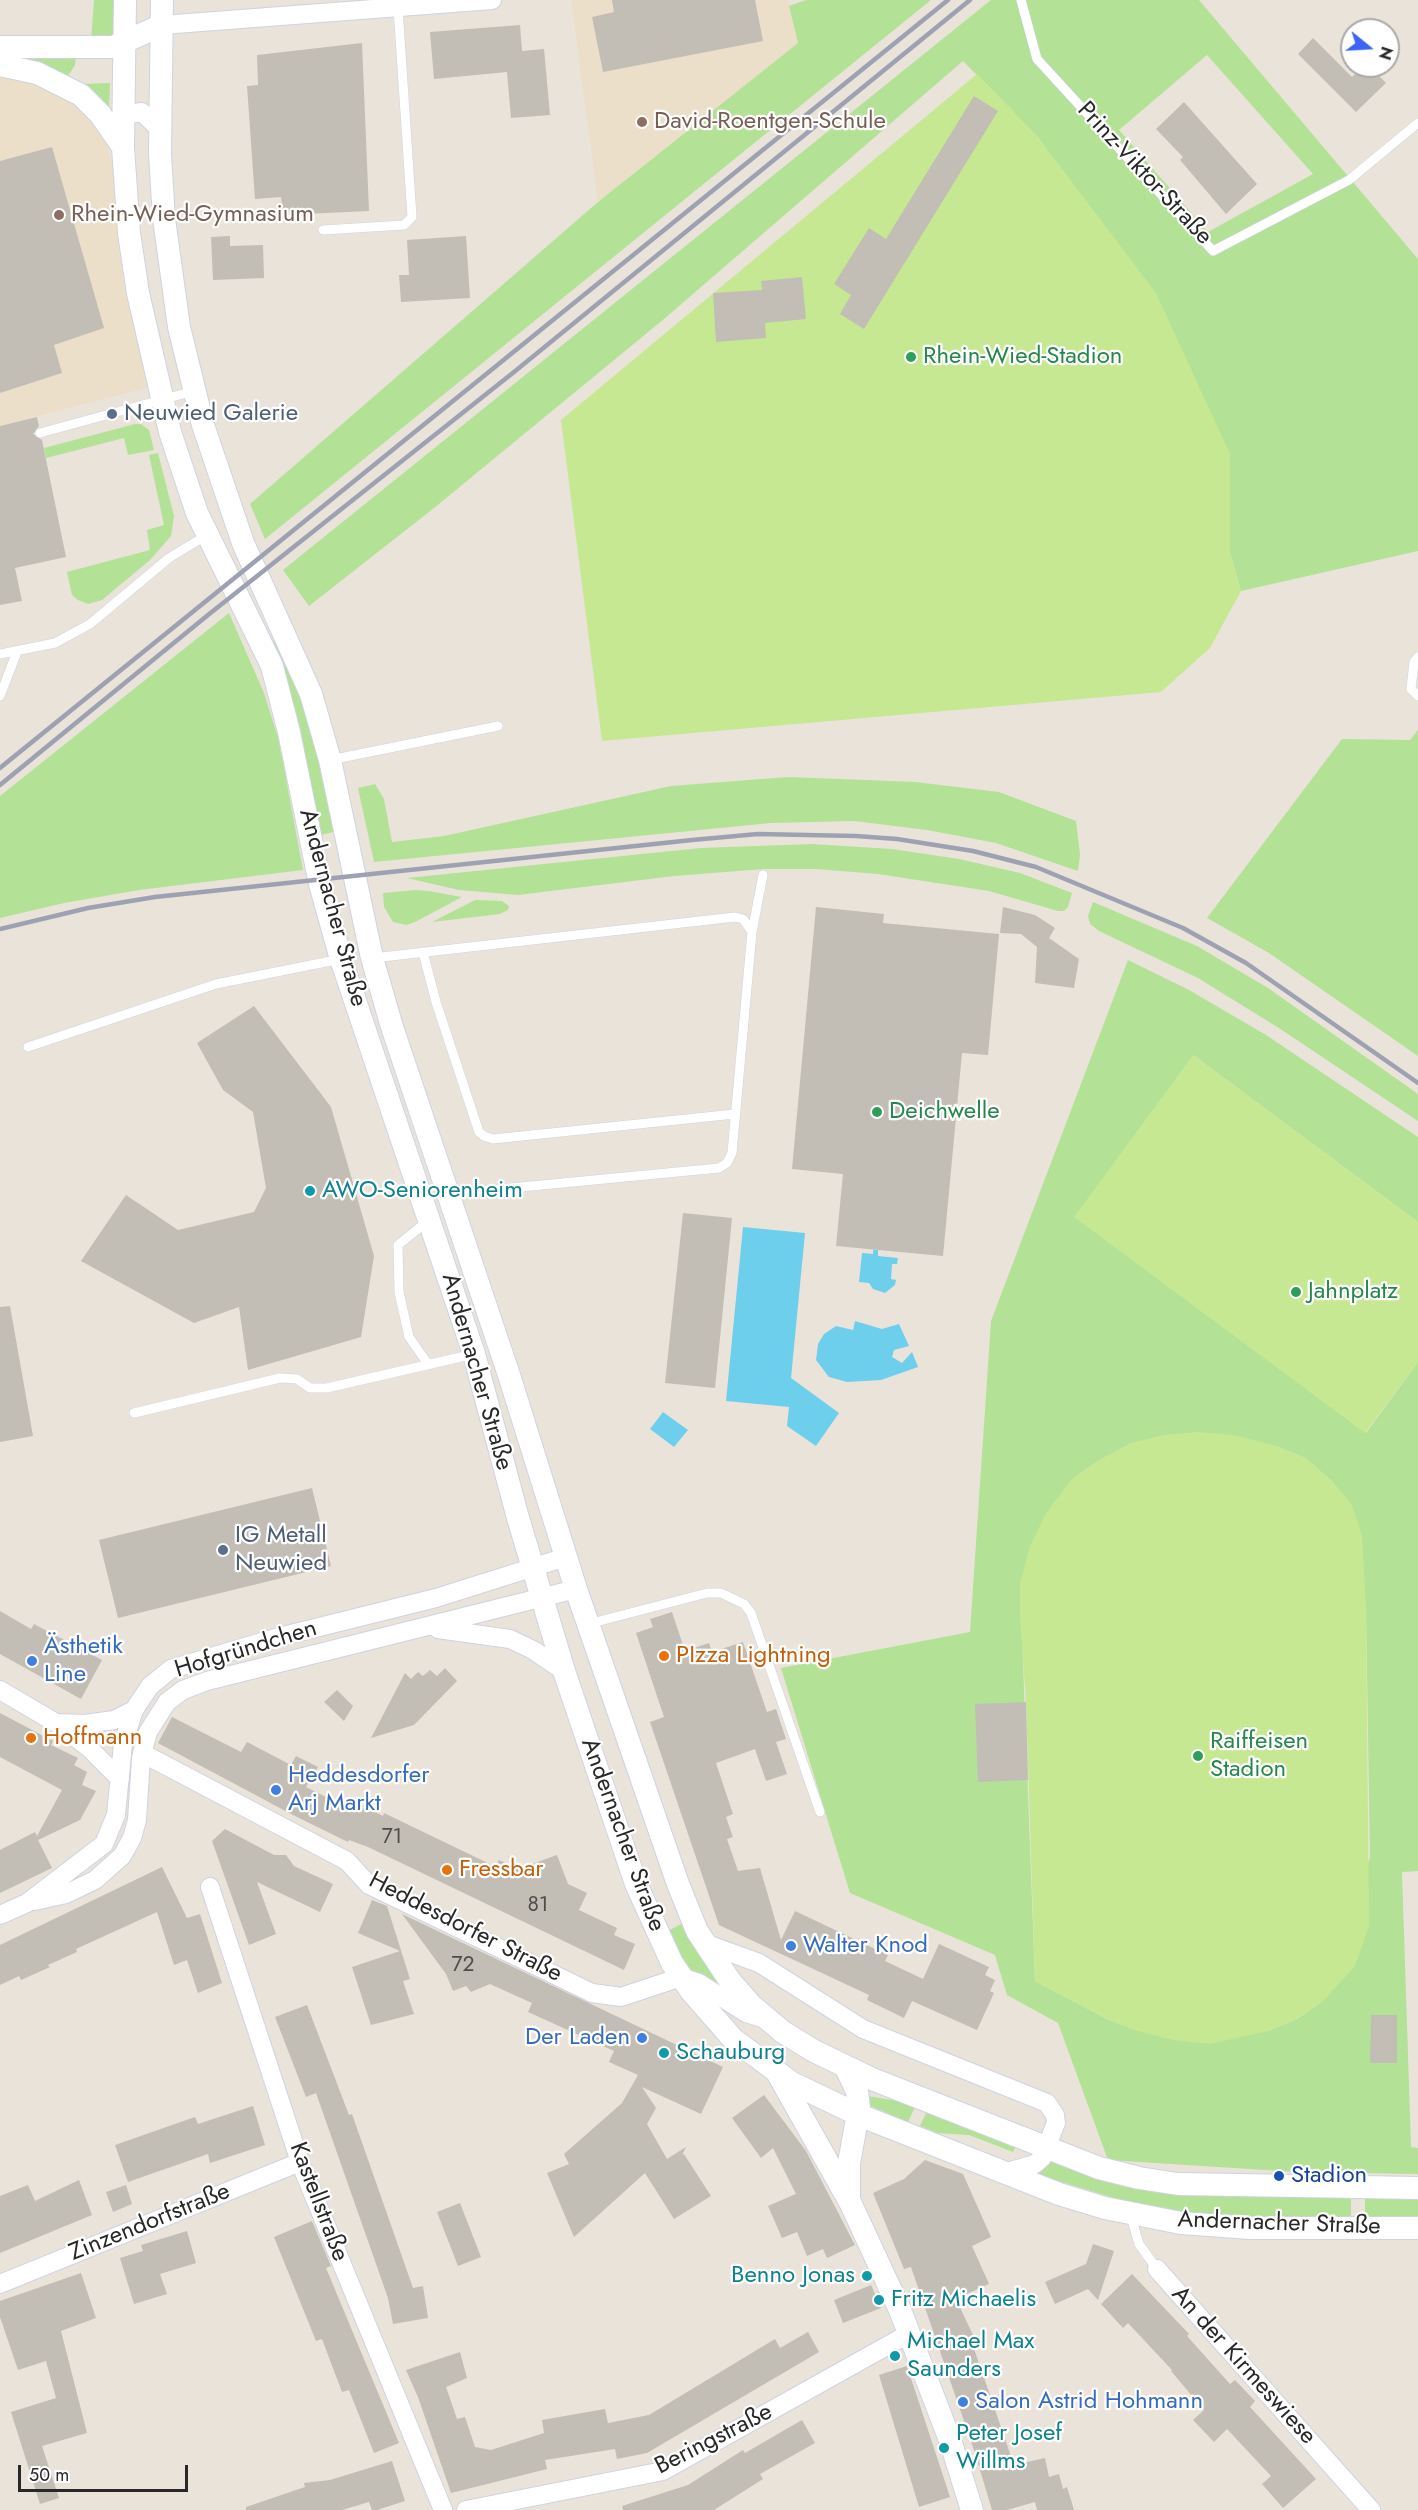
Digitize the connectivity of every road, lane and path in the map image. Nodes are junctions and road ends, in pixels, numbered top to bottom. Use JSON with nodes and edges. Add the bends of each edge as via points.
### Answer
{"nodes":[{"id":1,"x":125,"y":0,"type":"edge"},
{"id":2,"x":162,"y":0,"type":"edge"},
{"id":3,"x":492,"y":0,"type":"edge"},
{"id":4,"x":1021,"y":0,"type":"edge"},
{"id":5,"x":398,"y":8,"type":"junction"},
{"id":6,"x":162,"y":26,"type":"junction"},
{"id":7,"x":124,"y":43,"type":"junction"},
{"id":8,"x":0,"y":46,"type":"edge"},
{"id":9,"x":0,"y":65,"type":"edge"},
{"id":10,"x":124,"y":122,"type":"junction"},
{"id":11,"x":1418,"y":123,"type":"edge"},
{"id":12,"x":160,"y":130,"type":"junction"},
{"id":13,"x":123,"y":147,"type":"junction"},
{"id":14,"x":323,"y":230,"type":"dead end"},
{"id":15,"x":194,"y":391,"type":"junction"},
{"id":16,"x":162,"y":400,"type":"junction"},
{"id":17,"x":40,"y":433,"type":"dead end"},
{"id":18,"x":207,"y":535,"type":"junction"},
{"id":19,"x":17,"y":652,"type":"junction"},
{"id":20,"x":0,"y":654,"type":"edge"},
{"id":21,"x":1418,"y":657,"type":"edge"},
{"id":22,"x":0,"y":696,"type":"edge"},
{"id":23,"x":1418,"y":696,"type":"edge"},
{"id":24,"x":498,"y":726,"type":"dead end"},
{"id":25,"x":330,"y":760,"type":"junction"},
{"id":26,"x":763,"y":875,"type":"dead end"},
{"id":27,"x":752,"y":932,"type":"junction"},
{"id":28,"x":423,"y":952,"type":"junction"},
{"id":29,"x":372,"y":958,"type":"junction"},
{"id":30,"x":341,"y":959,"type":"junction"},
{"id":31,"x":28,"y":1047,"type":"dead end"},
{"id":32,"x":735,"y":1114,"type":"junction"},
{"id":33,"x":448,"y":1194,"type":"junction"},
{"id":34,"x":430,"y":1220,"type":"junction"},
{"id":35,"x":474,"y":1354,"type":"junction"},
{"id":36,"x":428,"y":1364,"type":"junction"},
{"id":37,"x":134,"y":1413,"type":"dead end"},
{"id":38,"x":566,"y":1557,"type":"junction"},
{"id":39,"x":533,"y":1568,"type":"junction"},
{"id":40,"x":576,"y":1588,"type":"junction"},
{"id":41,"x":542,"y":1599,"type":"junction"},
{"id":42,"x":588,"y":1624,"type":"junction"},
{"id":43,"x":424,"y":1628,"type":"junction"},
{"id":44,"x":564,"y":1671,"type":"junction"},
{"id":45,"x":0,"y":1690,"type":"edge"},
{"id":46,"x":134,"y":1710,"type":"junction"},
{"id":47,"x":56,"y":1723,"type":"junction"},
{"id":48,"x":148,"y":1732,"type":"junction"},
{"id":49,"x":123,"y":1744,"type":"junction"},
{"id":50,"x":88,"y":1747,"type":"junction"},
{"id":51,"x":142,"y":1753,"type":"junction"},
{"id":52,"x":120,"y":1779,"type":"junction"},
{"id":53,"x":820,"y":1812,"type":"dead end"},
{"id":54,"x":210,"y":1887,"type":"dead end"},
{"id":55,"x":27,"y":1903,"type":"junction"},
{"id":56,"x":0,"y":1915,"type":"edge"},
{"id":57,"x":704,"y":1943,"type":"junction"},
{"id":58,"x":681,"y":1977,"type":"junction"},
{"id":59,"x":767,"y":2019,"type":"junction"},
{"id":60,"x":846,"y":2068,"type":"junction"},
{"id":61,"x":778,"y":2074,"type":"junction"},
{"id":62,"x":859,"y":2115,"type":"junction"},
{"id":63,"x":1046,"y":2148,"type":"junction"},
{"id":64,"x":300,"y":2162,"type":"junction"},
{"id":65,"x":1004,"y":2173,"type":"junction"},
{"id":66,"x":1418,"y":2188,"type":"edge"},
{"id":67,"x":850,"y":2202,"type":"junction"},
{"id":68,"x":1130,"y":2214,"type":"junction"},
{"id":69,"x":1418,"y":2228,"type":"edge"},
{"id":70,"x":1157,"y":2269,"type":"joint"},
{"id":71,"x":0,"y":2284,"type":"edge"},
{"id":72,"x":910,"y":2333,"type":"junction"},
{"id":73,"x":443,"y":2510,"type":"edge"},
{"id":74,"x":466,"y":2510,"type":"edge"},
{"id":75,"x":972,"y":2510,"type":"edge"},
{"id":76,"x":1371,"y":2510,"type":"edge"}],
"edges":[{"from":1,"to":7,"type":"street","name":"Andernacher Straße"},
{"from":2,"to":6,"type":"street","name":"Andernacher Straße"},
{"from":3,"to":5,"type":"street"},
{"from":4,"to":11,"type":"lane","name":"Prinz-Viktor-Straße","via":[[1038,59],[1213,251],[1349,180]]},
{"from":5,"to":6,"type":"street"},
{"from":5,"to":14,"type":"lane","via":[[412,217],[404,225]]},
{"from":6,"to":7,"type":"street"},
{"from":6,"to":12,"type":"street","name":"Andernacher Straße"},
{"from":7,"to":8,"type":"street","via":[[100,48]]},
{"from":7,"to":10,"type":"street","name":"Andernacher Straße"},
{"from":9,"to":13,"type":"street","via":[[37,73],[81,95]]},
{"from":10,"to":12,"type":"street","via":[[129,114],[142,111]]},
{"from":10,"to":13,"type":"street","name":"Andernacher Straße"},
{"from":12,"to":15,"type":"street","name":"Andernacher Straße","via":[[167,253]]},
{"from":13,"to":16,"type":"street","name":"Andernacher Straße","via":[[138,294]]},
{"from":15,"to":16,"type":"lane"},
{"from":15,"to":25,"type":"street","name":"Andernacher Straße","via":[[223,490],[300,668]]},
{"from":16,"to":17,"type":"lane"},
{"from":16,"to":18,"type":"street","name":"Andernacher Straße","via":[[181,471]]},
{"from":18,"to":19,"type":"lane","via":[[169,558],[90,624],[55,643]]},
{"from":18,"to":30,"type":"street","name":"Andernacher Straße","via":[[272,666],[320,884]]},
{"from":19,"to":20,"type":"lane"},
{"from":19,"to":22,"type":"lane"},
{"from":21,"to":23,"type":"lane","via":[[1411,689]]},
{"from":24,"to":25,"type":"lane"},
{"from":25,"to":29,"type":"street","name":"Andernacher Straße"},
{"from":26,"to":27,"type":"lane"},
{"from":27,"to":28,"type":"lane","via":[[743,919],[735,917]]},
{"from":27,"to":32,"type":"lane"},
{"from":28,"to":29,"type":"lane"},
{"from":28,"to":32,"type":"lane","via":[[479,1132],[493,1139]]},
{"from":29,"to":33,"type":"street","name":"Andernacher Straße"},
{"from":30,"to":31,"type":"lane","via":[[216,984]]},
{"from":30,"to":34,"type":"street","name":"Andernacher Straße"},
{"from":32,"to":33,"type":"lane","via":[[732,1153],[719,1168]]},
{"from":33,"to":38,"type":"street","name":"Andernacher Straße"},
{"from":34,"to":35,"type":"street","name":"Andernacher Straße"},
{"from":34,"to":36,"type":"lane","via":[[398,1245],[399,1292],[409,1337]]},
{"from":35,"to":36,"type":"lane"},
{"from":35,"to":39,"type":"street","name":"Andernacher Straße"},
{"from":36,"to":37,"type":"lane","via":[[327,1388],[310,1388],[297,1379],[280,1378]]},
{"from":38,"to":39,"type":"street","name":"Hofgründchen"},
{"from":38,"to":40,"type":"street","name":"Andernacher Straße"},
{"from":39,"to":41,"type":"street","name":"Andernacher Straße"},
{"from":39,"to":46,"type":"street","name":"Hofgründchen","via":[[171,1669],[150,1686]]},
{"from":40,"to":41,"type":"street","name":"Hofgründchen"},
{"from":40,"to":42,"type":"street","name":"Andernacher Straße"},
{"from":41,"to":43,"type":"street","name":"Hofgründchen"},
{"from":41,"to":44,"type":"street","name":"Andernacher Straße"},
{"from":42,"to":53,"type":"lane","via":[[707,1593],[721,1593],[744,1604],[751,1613]]},
{"from":42,"to":57,"type":"street","name":"Andernacher Straße","via":[[678,1884]]},
{"from":43,"to":44,"type":"street","via":[[510,1639]]},
{"from":43,"to":48,"type":"street","name":"Hofgründchen","via":[[183,1690],[167,1702]]},
{"from":44,"to":58,"type":"street","name":"Andernacher Straße","via":[[636,1884]]},
{"from":45,"to":47,"type":"street"},
{"from":46,"to":47,"type":"street","via":[[114,1720]]},
{"from":46,"to":49,"type":"street","name":"Hofgründchen"},
{"from":47,"to":50,"type":"street"},
{"from":48,"to":49,"type":"street"},
{"from":48,"to":51,"type":"street","name":"Hofgründchen"},
{"from":49,"to":50,"type":"street","via":[[109,1749]]},
{"from":49,"to":52,"type":"street","name":"Hofgründchen"},
{"from":50,"to":52,"type":"street"},
{"from":51,"to":55,"type":"street","name":"Hofgründchen","via":[[137,1820],[122,1856],[95,1880],[66,1894]]},
{"from":51,"to":58,"type":"street","name":"Heddesdorfer Straße","via":[[347,1861],[369,1885],[591,1993],[621,1997]]},
{"from":52,"to":55,"type":"street","name":"Hofgründchen","via":[[116,1815],[104,1844]]},
{"from":54,"to":64,"type":"street","name":"Kastellstraße"},
{"from":55,"to":56,"type":"street","name":"Hofgründchen"},
{"from":57,"to":59,"type":"street","name":"Andernacher Straße","via":[[730,1981]]},
{"from":57,"to":63,"type":"street","via":[[759,1963],[863,2029],[1047,2103],[1056,2123]]},
{"from":58,"to":59,"type":"street","via":[[699,1983],[746,2013]]},
{"from":58,"to":61,"type":"street","name":"Andernacher Straße","via":[[733,2040]]},
{"from":59,"to":60,"type":"street","name":"Andernacher Straße","via":[[798,2042]]},
{"from":60,"to":62,"type":"street","via":[[856,2091]]},
{"from":60,"to":63,"type":"street","name":"Andernacher Straße"},
{"from":61,"to":62,"type":"street","name":"Andernacher Straße"},
{"from":61,"to":67,"type":"street"},
{"from":62,"to":65,"type":"street","name":"Andernacher Straße"},
{"from":62,"to":67,"type":"street","via":[[849,2163]]},
{"from":63,"to":65,"type":"street","via":[[1035,2164]]},
{"from":63,"to":66,"type":"street","name":"Andernacher Straße","via":[[1118,2174],[1160,2182]]},
{"from":64,"to":71,"type":"street","name":"Zinzendorfstraße"},
{"from":64,"to":73,"type":"street","name":"Kastellstraße"},
{"from":65,"to":68,"type":"street","name":"Andernacher Straße"},
{"from":67,"to":72,"type":"street"},
{"from":68,"to":69,"type":"street","name":"Andernacher Straße","via":[[1180,2223],[1250,2228]]},
{"from":68,"to":70,"type":"lane","name":"An der Kirmeswiese","via":[[1139,2244]]},
{"from":70,"to":76,"type":"street","name":"An der Kirmeswiese"},
{"from":72,"to":74,"type":"street","name":"Beringstraße","via":[[663,2470]]},
{"from":72,"to":75,"type":"street"}]}
